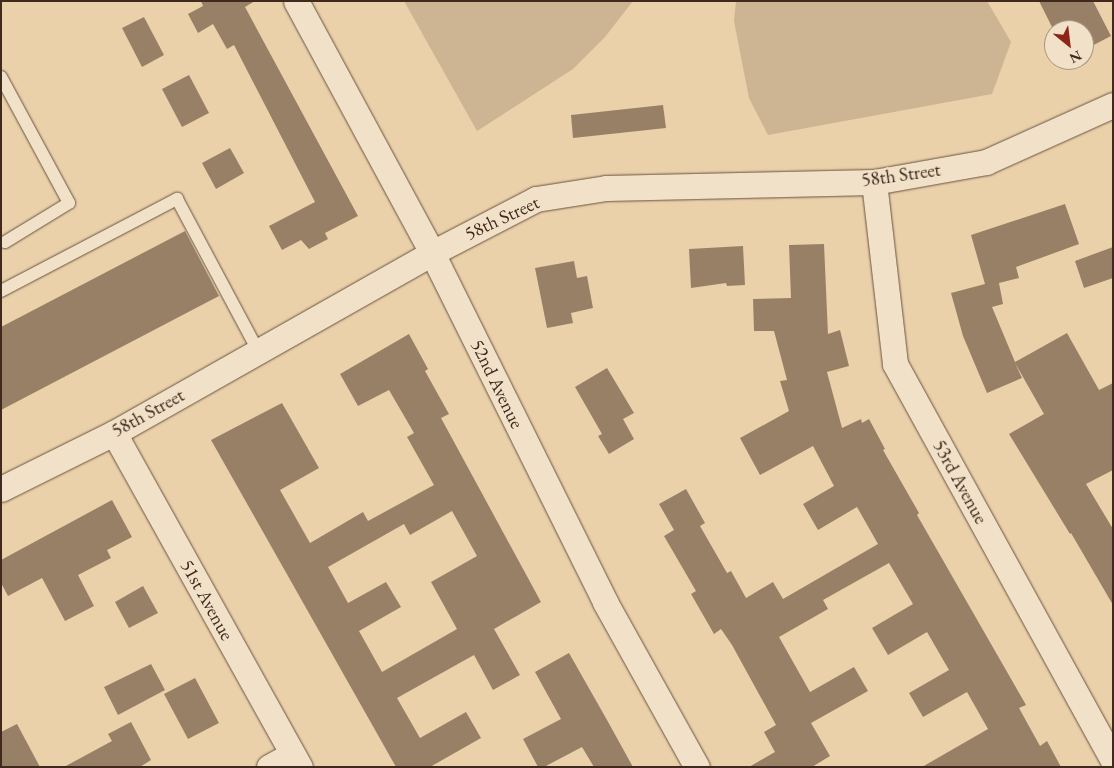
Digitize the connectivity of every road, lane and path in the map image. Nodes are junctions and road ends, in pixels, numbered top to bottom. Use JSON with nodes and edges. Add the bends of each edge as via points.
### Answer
{"nodes":[{"id":1,"x":296,"y":1,"type":"edge"},
{"id":2,"x":1,"y":77,"type":"edge"},
{"id":3,"x":1113,"y":105,"type":"edge"},
{"id":4,"x":874,"y":182,"type":"junction"},
{"id":5,"x":2,"y":240,"type":"edge"},
{"id":6,"x":432,"y":253,"type":"junction"},
{"id":7,"x":1,"y":291,"type":"edge"},
{"id":8,"x":258,"y":351,"type":"junction"},
{"id":9,"x":114,"y":433,"type":"junction"},
{"id":10,"x":1,"y":489,"type":"edge"},
{"id":11,"x":296,"y":760,"type":"edge"},
{"id":12,"x":1113,"y":760,"type":"edge"},
{"id":13,"x":269,"y":767,"type":"edge"},
{"id":14,"x":697,"y":767,"type":"edge"}],
"edges":[{"from":1,"to":6,"type":"street","name":"52nd Avenue"},
{"from":2,"to":5,"type":"lane","via":[[69,204]]},
{"from":3,"to":4,"type":"street","name":"58th Street","via":[[986,162]]},
{"from":4,"to":6,"type":"street","name":"58th Street","via":[[606,188],[536,199]]},
{"from":4,"to":12,"type":"street","name":"53rd Avenue","via":[[895,364]]},
{"from":6,"to":8,"type":"street","name":"58th Street"},
{"from":6,"to":14,"type":"street","name":"52nd Avenue","via":[[605,602]]},
{"from":7,"to":8,"type":"lane","via":[[177,199]]},
{"from":8,"to":9,"type":"street","name":"58th Street"},
{"from":9,"to":10,"type":"street","name":"58th Street"},
{"from":9,"to":11,"type":"street","name":"51st Avenue"},
{"from":11,"to":13,"type":"street"}]}
